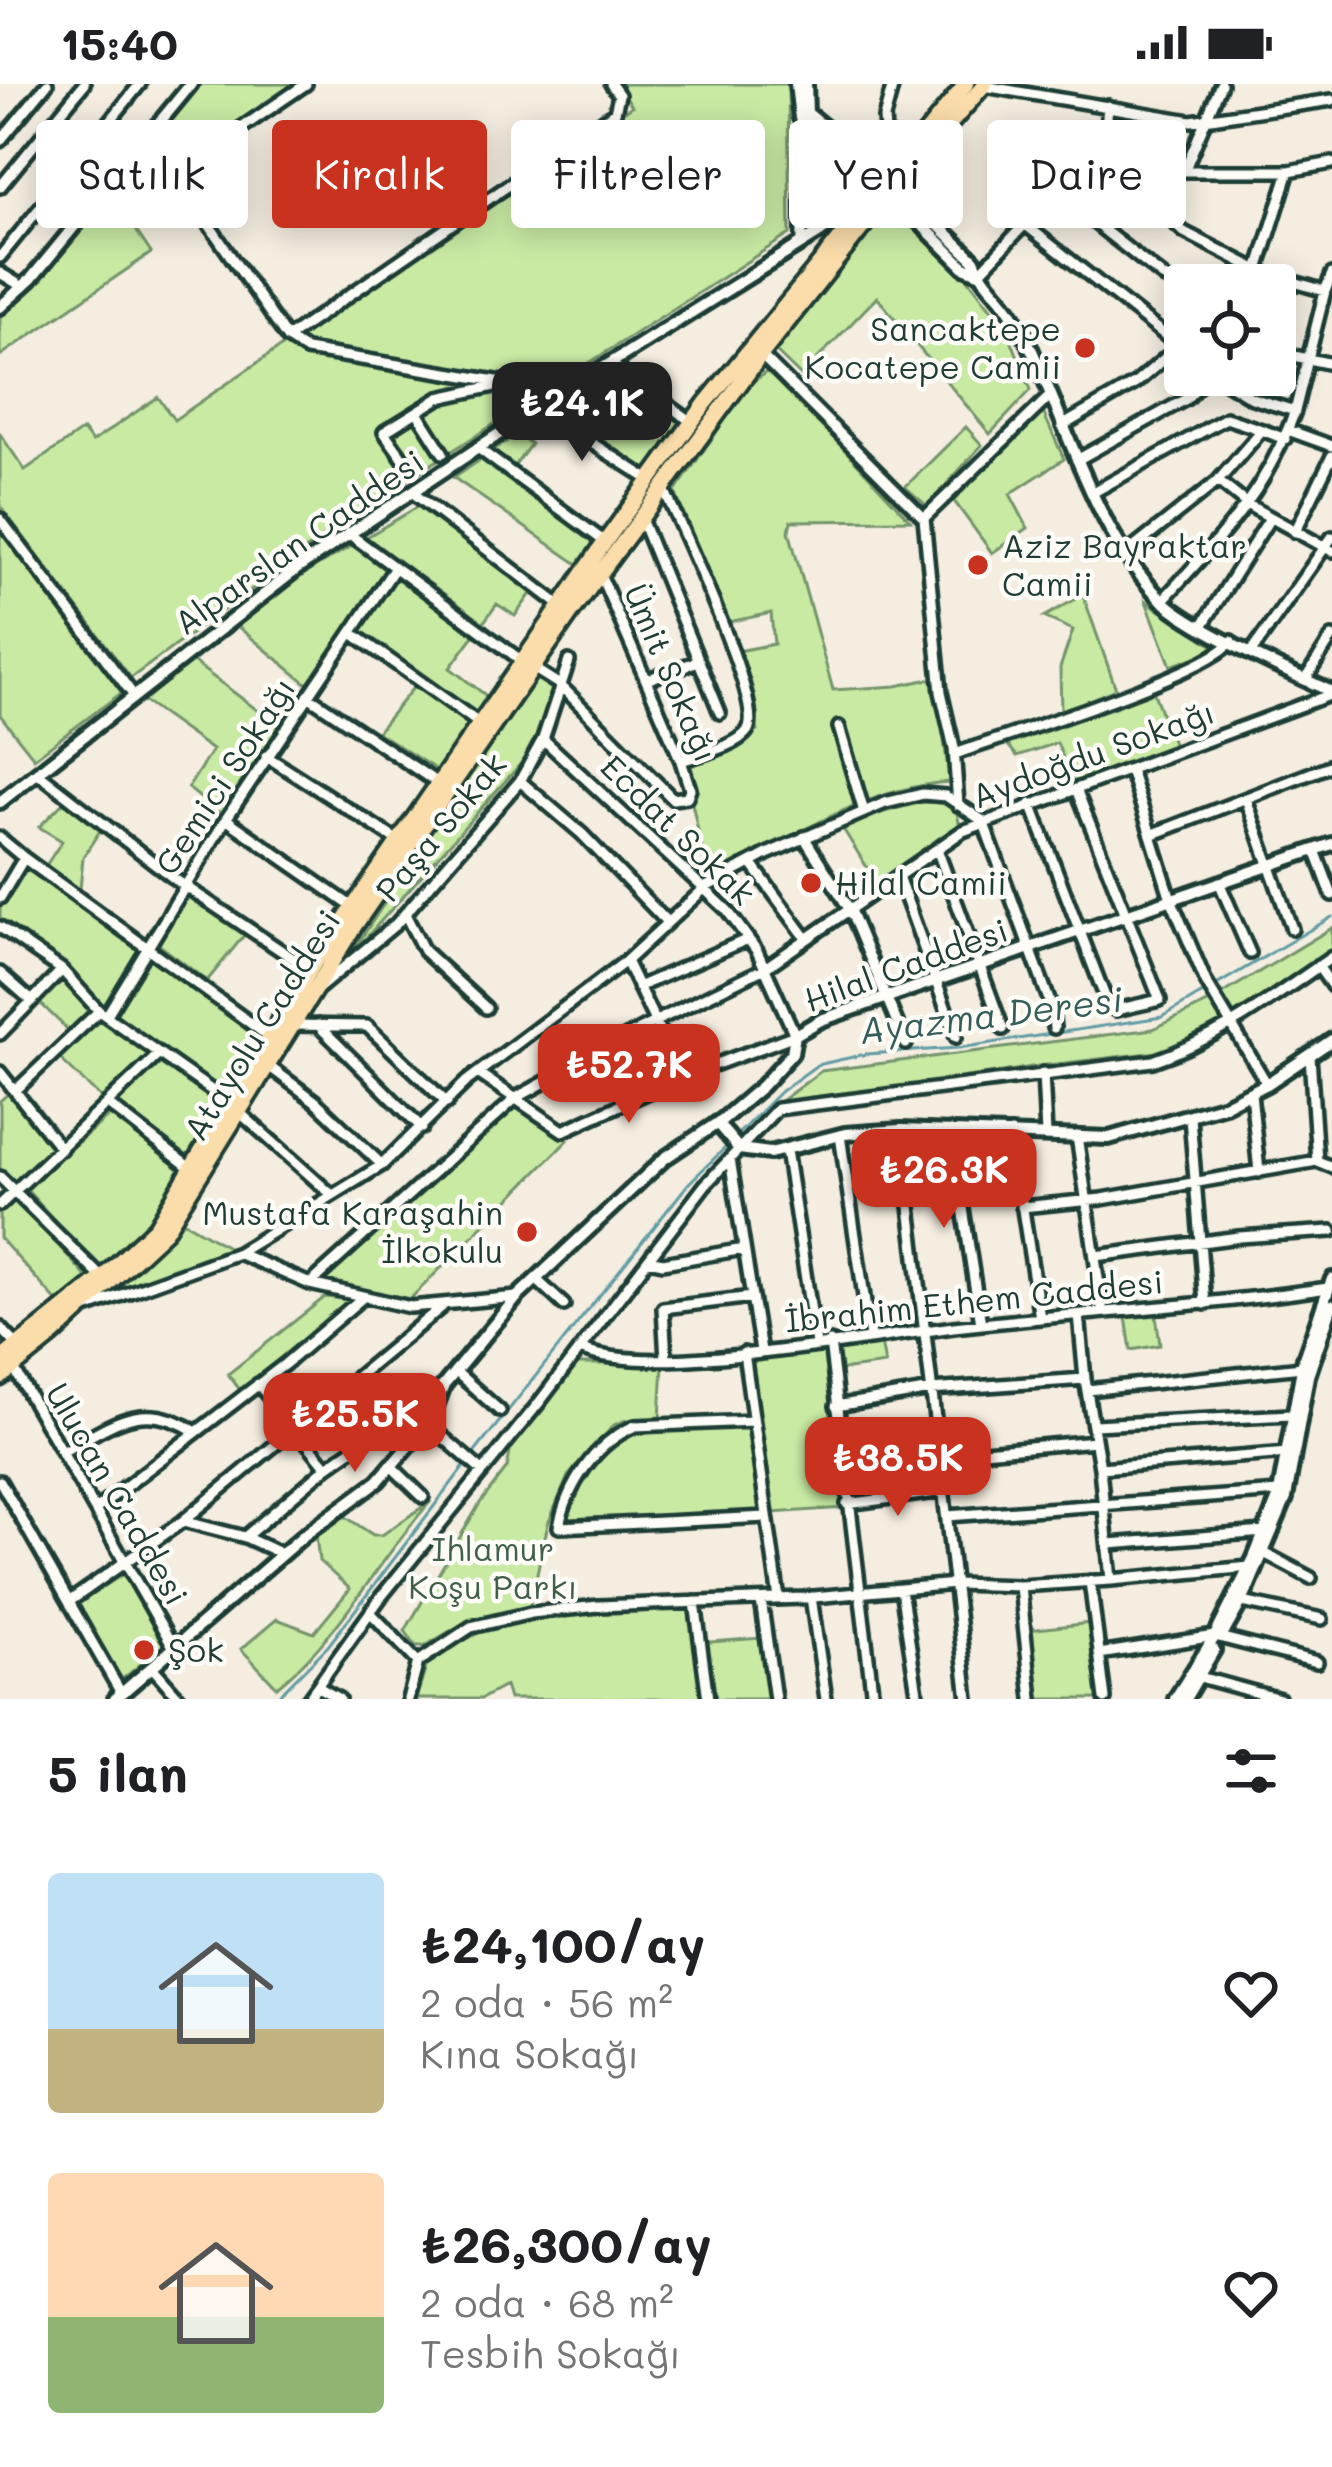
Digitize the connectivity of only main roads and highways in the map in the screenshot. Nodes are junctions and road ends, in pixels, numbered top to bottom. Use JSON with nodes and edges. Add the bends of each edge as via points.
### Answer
{"nodes":[{"id":1,"x":966,"y":84,"type":"edge"},
{"id":2,"x":985,"y":85,"type":"edge"},
{"id":3,"x":937,"y":120,"type":"edge"},
{"id":4,"x":951,"y":120,"type":"edge"},
{"id":5,"x":849,"y":228,"type":"edge"},
{"id":6,"x":857,"y":228,"type":"edge"},
{"id":7,"x":657,"y":483,"type":"junction"},
{"id":8,"x":527,"y":665,"type":"junction"},
{"id":9,"x":233,"y":1107,"type":"junction"},
{"id":10,"x":75,"y":1308,"type":"junction"},
{"id":11,"x":7,"y":1364,"type":"edge"},
{"id":12,"x":0,"y":1378,"type":"edge"}],
"edges":[{"from":1,"to":3,"type":"main road","name":"Atayolu Caddesi"},
{"from":2,"to":4,"type":"main road","name":"Atayolu Caddesi"},
{"from":5,"to":7,"type":"main road","name":"Atayolu Caddesi","via":[[692,422]]},
{"from":6,"to":7,"type":"main road","name":"Atayolu Caddesi"},
{"from":7,"to":8,"type":"main road","name":"Atayolu Caddesi","via":[[605,542]]},
{"from":7,"to":8,"type":"main road","name":"Atayolu Caddesi","via":[[641,519]]},
{"from":8,"to":9,"type":"main road","name":"Atayolu Caddesi"},
{"from":8,"to":9,"type":"main road","name":"Atayolu Caddesi","via":[[310,970]]},
{"from":9,"to":10,"type":"main road","name":"Atayolu Caddesi","via":[[155,1227]]},
{"from":9,"to":10,"type":"main road","name":"Atayolu Caddesi","via":[[165,1231]]},
{"from":10,"to":11,"type":"main road","name":"Atayolu Caddesi"},
{"from":10,"to":11,"type":"main road","name":"Atayolu Caddesi","via":[[17,1346]]},
{"from":11,"to":12,"type":"main road","name":"Atayolu Caddesi"}]}
